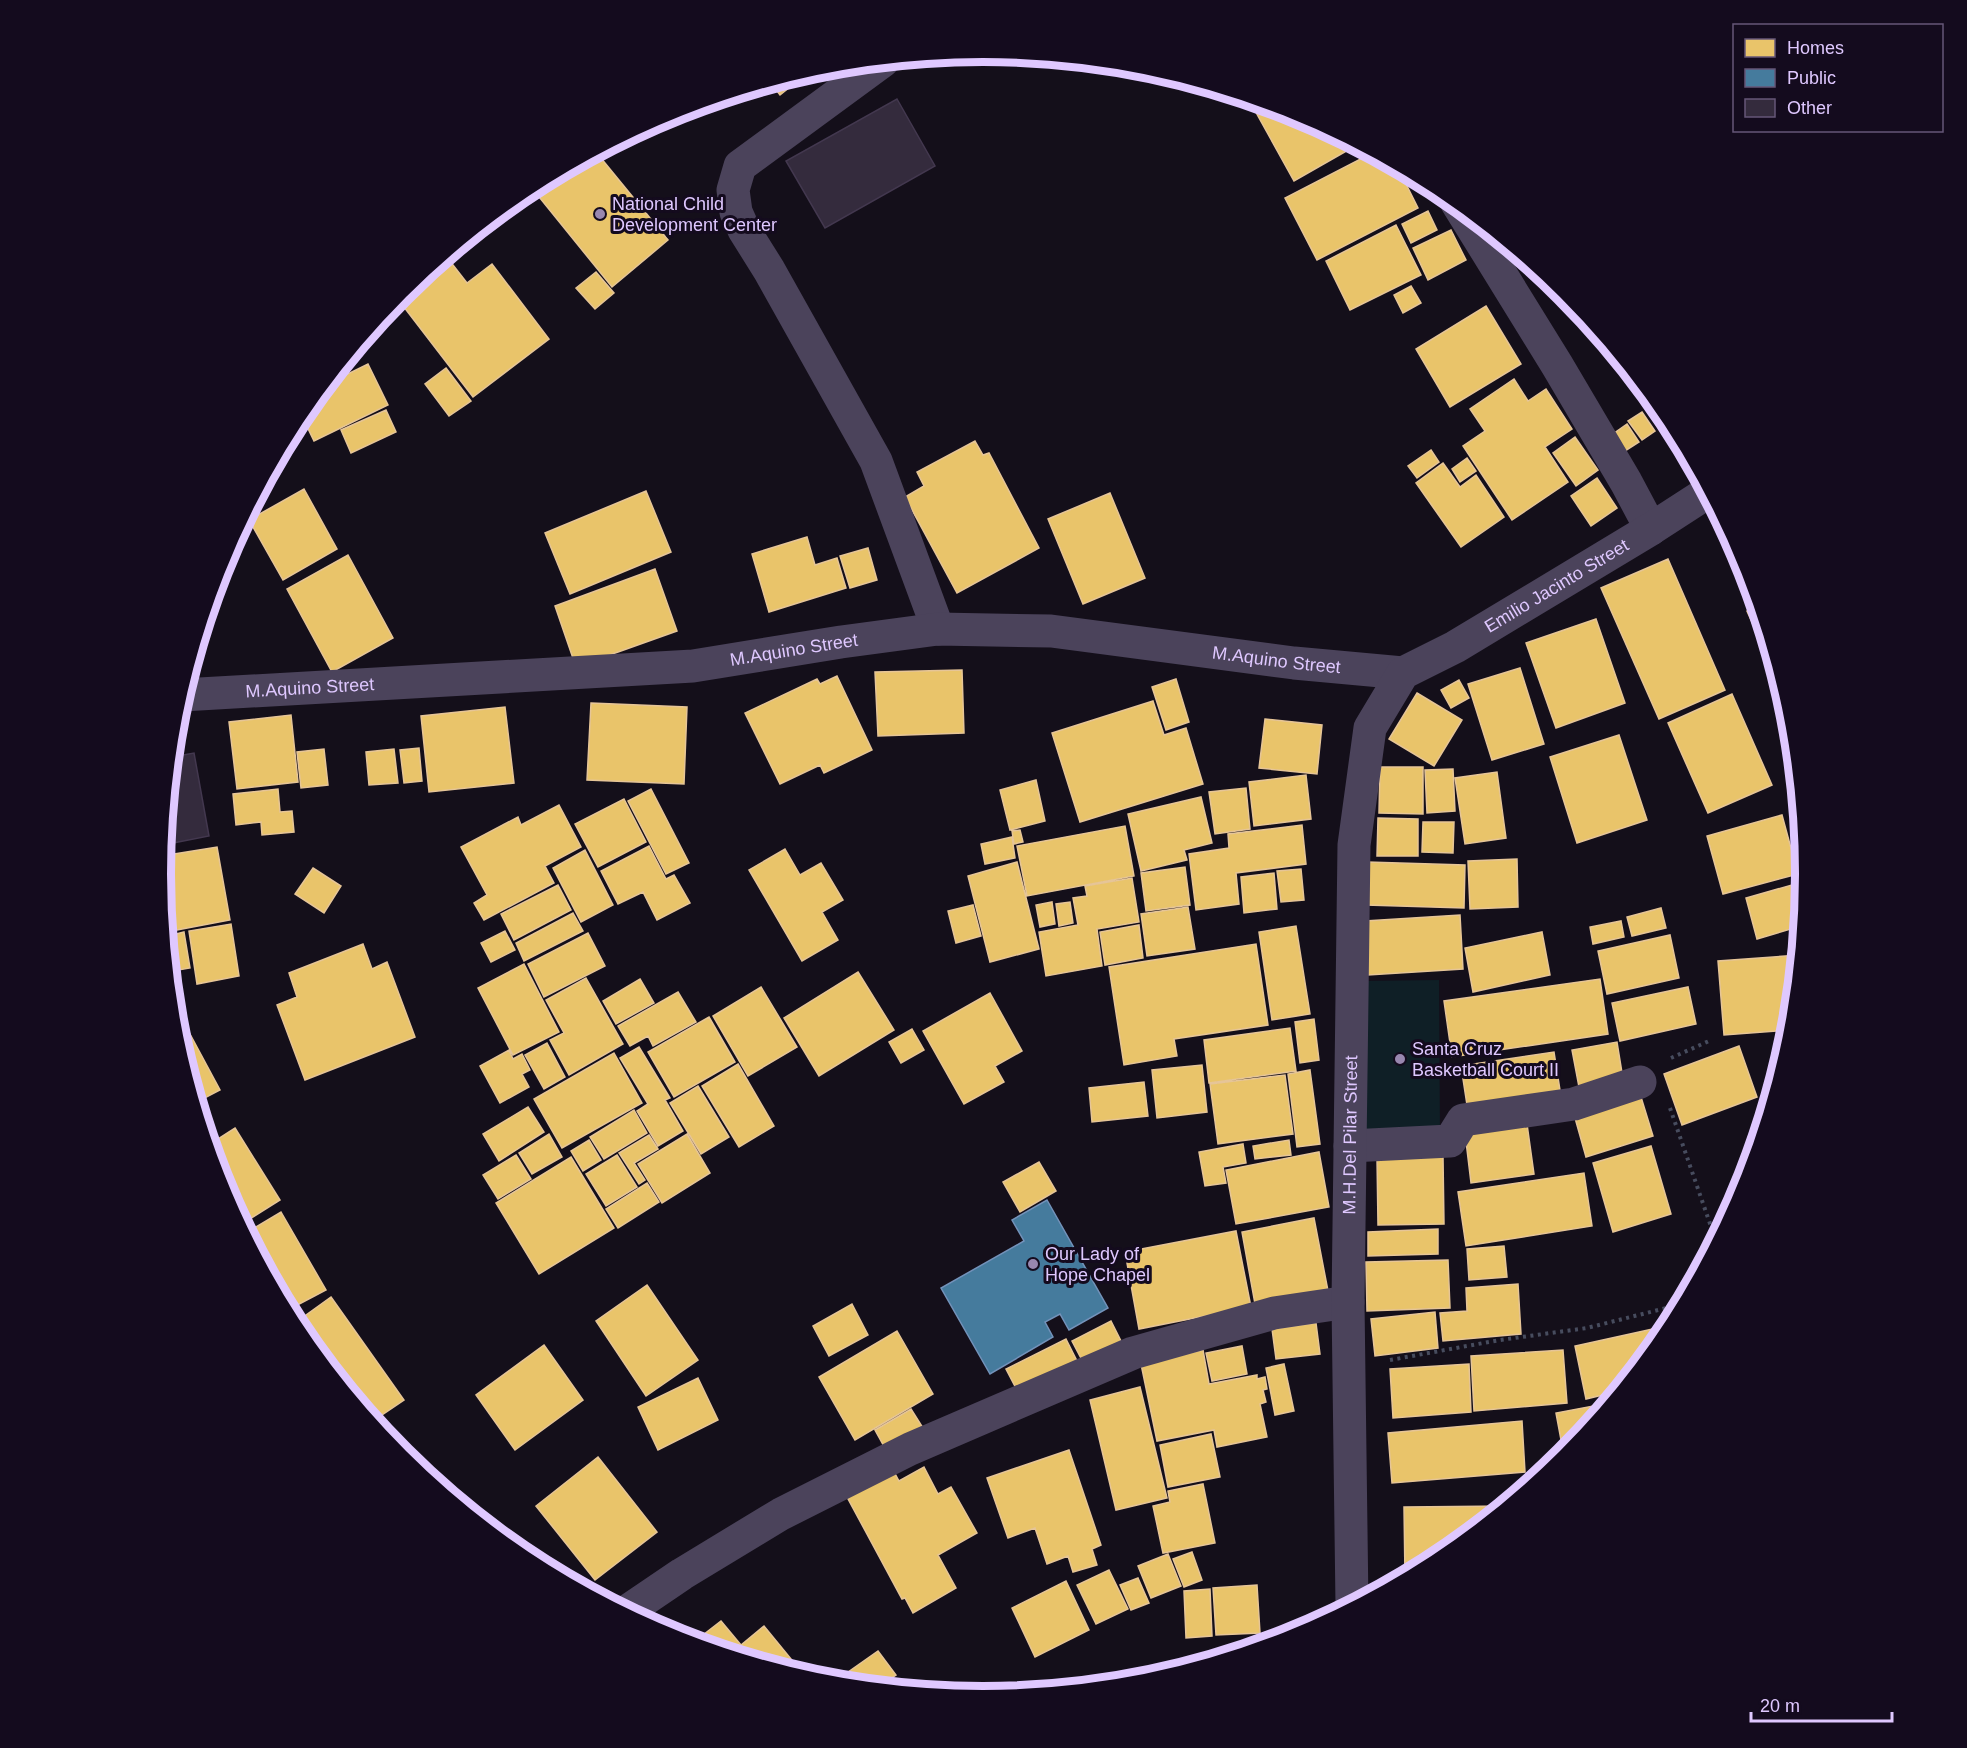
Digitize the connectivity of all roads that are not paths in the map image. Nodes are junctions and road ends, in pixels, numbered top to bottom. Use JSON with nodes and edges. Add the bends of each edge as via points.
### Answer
{"nodes":[{"id":1,"x":872,"y":69,"type":"edge"},
{"id":2,"x":1471,"y":224,"type":"edge"},
{"id":3,"x":1702,"y":496,"type":"edge"},
{"id":4,"x":1651,"y":529,"type":"junction"},
{"id":5,"x":938,"y":629,"type":"junction"},
{"id":6,"x":1403,"y":673,"type":"junction"},
{"id":7,"x":192,"y":695,"type":"edge"},
{"id":8,"x":1653,"y":1090,"type":"road end"},
{"id":9,"x":1350,"y":1146,"type":"junction"},
{"id":10,"x":1348,"y":1302,"type":"junction"},
{"id":11,"x":1352,"y":1598,"type":"edge"},
{"id":12,"x":633,"y":1607,"type":"edge"}],
"edges":[{"from":1,"to":5,"type":"street","via":[[740,166],[734,190],[736,212],[876,461]]},
{"from":2,"to":4,"type":"street"},
{"from":3,"to":4,"type":"street","name":"Emilio Jacinto Street"},
{"from":4,"to":6,"type":"street","name":"Emilio Jacinto Street"},
{"from":5,"to":6,"type":"street","name":"M.Aquino Street","via":[[1051,631]]},
{"from":5,"to":7,"type":"street","name":"M.Aquino Street","via":[[693,666]]},
{"from":6,"to":9,"type":"street","name":"M.H.Del Pilar Street","via":[[1370,728],[1354,845]]},
{"from":8,"to":9,"type":"street","via":[[1463,1120],[1450,1141]]},
{"from":9,"to":10,"type":"street","name":"M.H.Del Pilar Street"},
{"from":10,"to":11,"type":"street","name":"M.H.Del Pilar Street"},
{"from":10,"to":12,"type":"street","via":[[1274,1313],[1132,1353],[910,1449],[781,1514]]}]}
